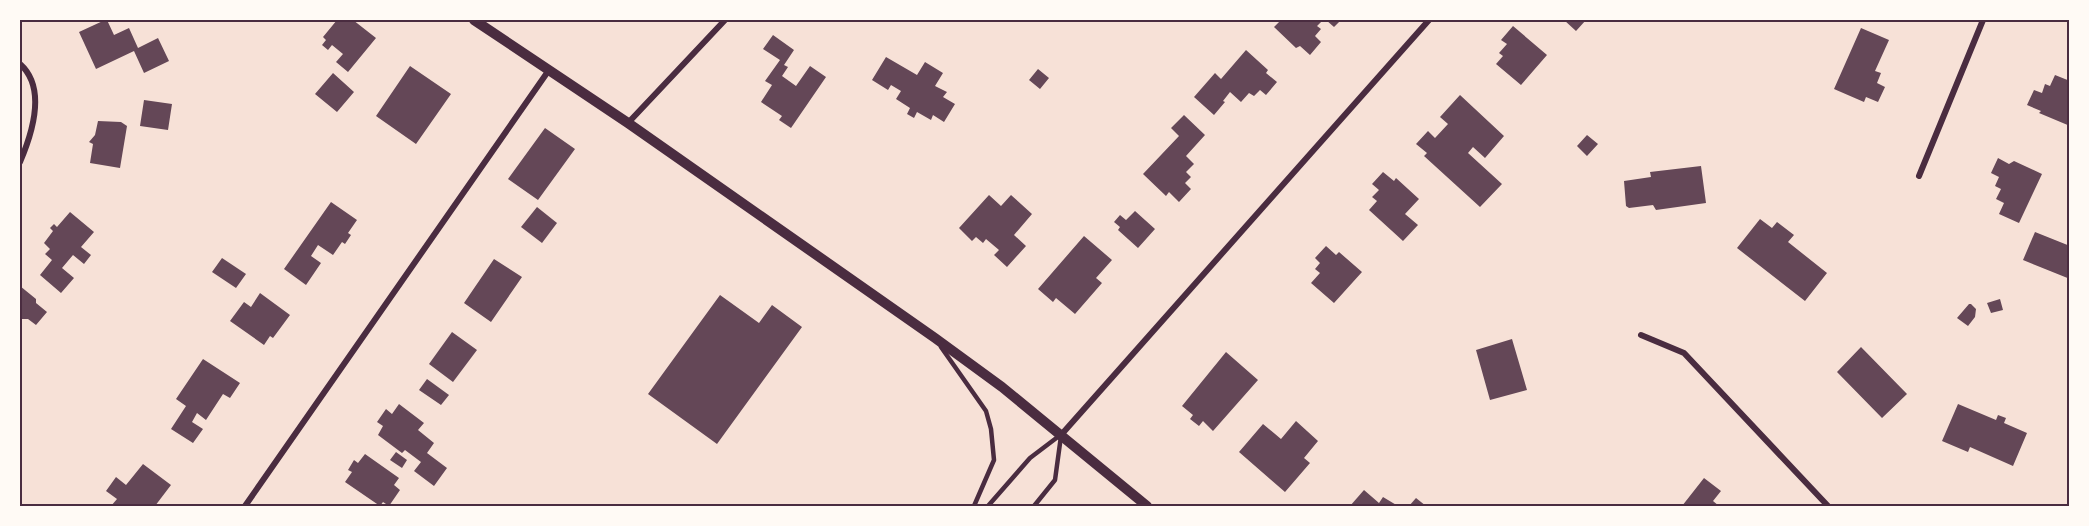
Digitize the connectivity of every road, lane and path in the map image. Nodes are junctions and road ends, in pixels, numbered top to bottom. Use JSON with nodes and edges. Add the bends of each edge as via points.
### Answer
{"nodes":[{"id":1,"x":474,"y":20,"type":"edge"},
{"id":2,"x":725,"y":20,"type":"edge"},
{"id":3,"x":1430,"y":20,"type":"edge"},
{"id":4,"x":1983,"y":20,"type":"edge"},
{"id":5,"x":20,"y":64,"type":"edge"},
{"id":6,"x":549,"y":70,"type":"junction"},
{"id":7,"x":628,"y":123,"type":"junction"},
{"id":8,"x":20,"y":162,"type":"edge"},
{"id":9,"x":1919,"y":176,"type":"dead end"},
{"id":10,"x":1641,"y":334,"type":"dead end"},
{"id":11,"x":934,"y":338,"type":"junction"},
{"id":12,"x":1061,"y":435,"type":"junction"},
{"id":13,"x":245,"y":507,"type":"edge"},
{"id":14,"x":974,"y":507,"type":"edge"},
{"id":15,"x":988,"y":507,"type":"edge"},
{"id":16,"x":1034,"y":507,"type":"edge"},
{"id":17,"x":1147,"y":507,"type":"edge"},
{"id":18,"x":1828,"y":507,"type":"edge"}],
"edges":[{"from":1,"to":6,"type":"street"},
{"from":2,"to":7,"type":"street"},
{"from":3,"to":12,"type":"street"},
{"from":4,"to":9,"type":"street"},
{"from":5,"to":8,"type":"street","via":[[32,82],[35,104],[30,136]]},
{"from":6,"to":7,"type":"street"},
{"from":6,"to":13,"type":"street"},
{"from":7,"to":11,"type":"street"},
{"from":10,"to":18,"type":"street","via":[[1684,353]]},
{"from":11,"to":12,"type":"street"},
{"from":11,"to":14,"type":"lane","via":[[986,411],[991,429],[994,460]]},
{"from":12,"to":15,"type":"lane","via":[[1030,458]]},
{"from":12,"to":16,"type":"lane","via":[[1055,480]]},
{"from":12,"to":17,"type":"street"}]}
